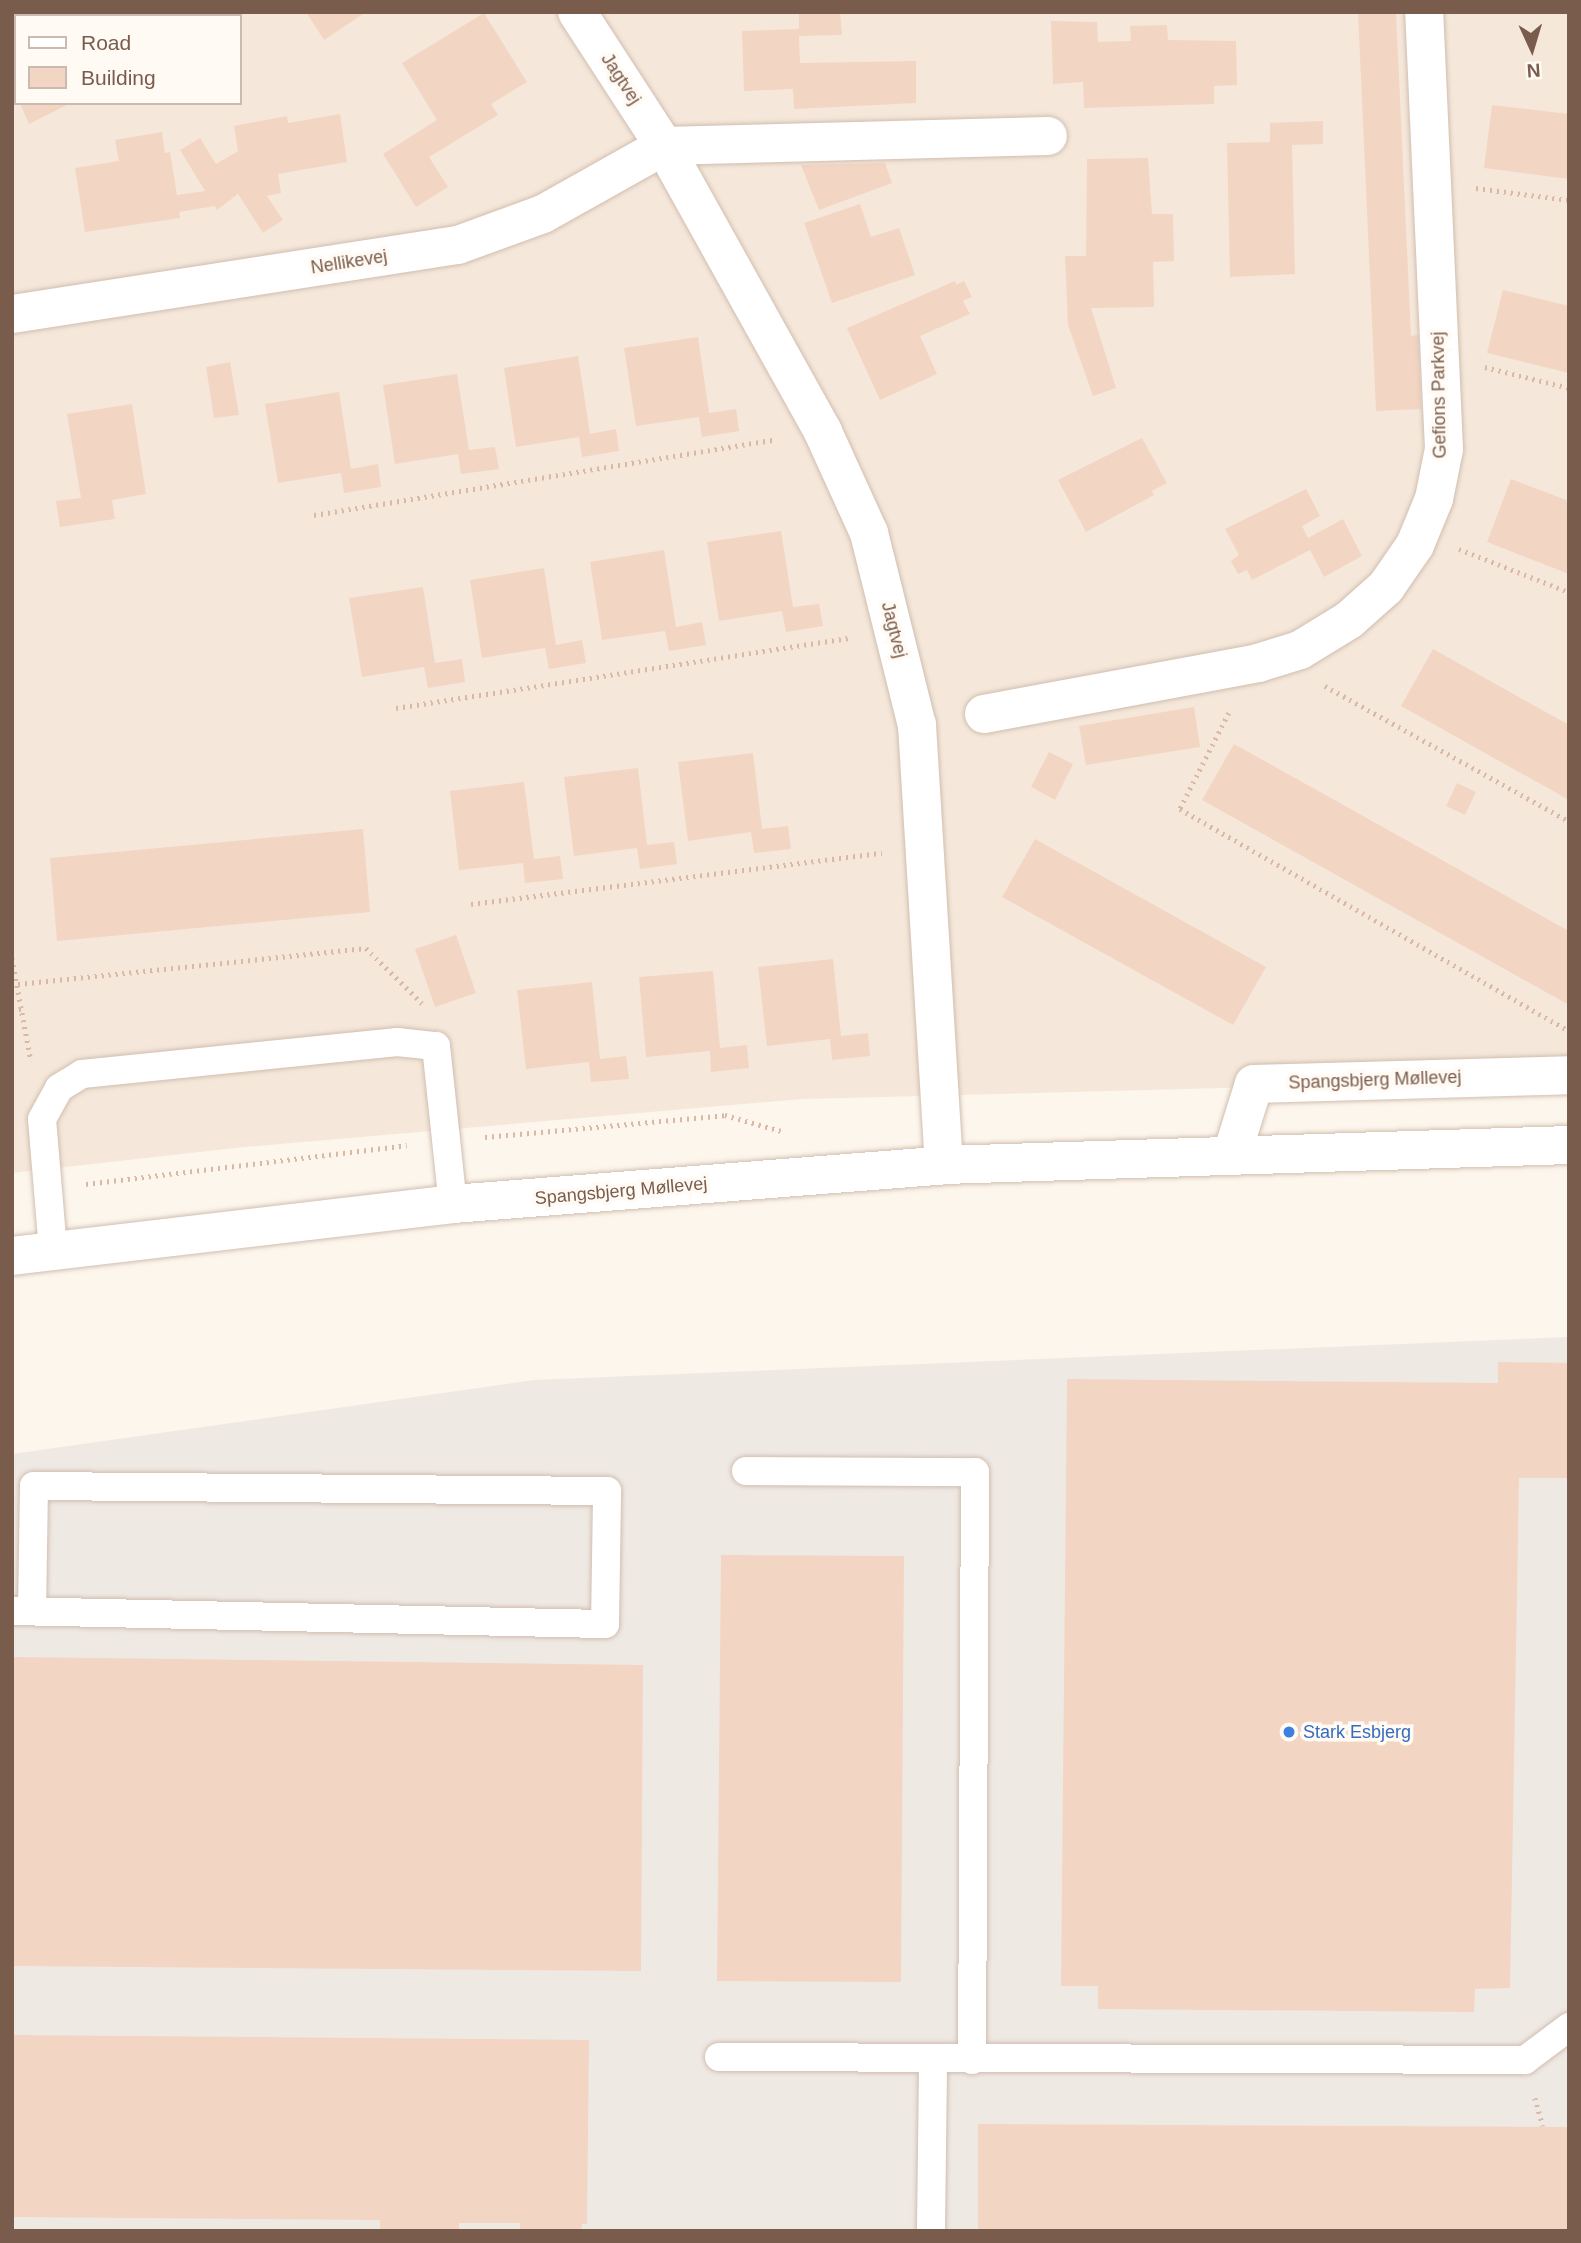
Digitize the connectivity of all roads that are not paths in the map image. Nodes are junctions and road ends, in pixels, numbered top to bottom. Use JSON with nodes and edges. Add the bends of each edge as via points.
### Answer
{"nodes":[{"id":1,"x":577,"y":12,"type":"edge"},
{"id":2,"x":1424,"y":12,"type":"edge"},
{"id":3,"x":1048,"y":136,"type":"dead end"},
{"id":4,"x":664,"y":146,"type":"junction"},
{"id":5,"x":12,"y":314,"type":"edge"},
{"id":6,"x":984,"y":714,"type":"dead end"},
{"id":7,"x":1569,"y":1075,"type":"edge"},
{"id":8,"x":1569,"y":1145,"type":"edge"},
{"id":9,"x":1232,"y":1154,"type":"junction"},
{"id":10,"x":944,"y":1165,"type":"junction"},
{"id":11,"x":453,"y":1204,"type":"junction"},
{"id":12,"x":53,"y":1250,"type":"junction"},
{"id":13,"x":12,"y":1256,"type":"edge"},
{"id":14,"x":746,"y":1471,"type":"dead end"},
{"id":15,"x":22,"y":1611,"type":"edge"},
{"id":16,"x":1569,"y":2027,"type":"edge"},
{"id":17,"x":719,"y":2057,"type":"dead end"},
{"id":18,"x":933,"y":2060,"type":"junction"},
{"id":19,"x":972,"y":2060,"type":"junction"},
{"id":20,"x":931,"y":2231,"type":"edge"}],
"edges":[{"from":1,"to":4,"type":"street","name":"Jagtvej"},
{"from":2,"to":6,"type":"street","name":"Gefions Parkvej","via":[[1444,450],[1434,499],[1419,534],[1385,587],[1349,620],[1300,650]]},
{"from":3,"to":4,"type":"street"},
{"from":4,"to":5,"type":"street","name":"Nellikevej","via":[[543,214],[458,245]]},
{"from":4,"to":10,"type":"street","name":"Jagtvej","via":[[823,432],[869,533],[918,725]]},
{"from":7,"to":9,"type":"street","name":"Spangsbjerg Møllevej","via":[[1254,1084]]},
{"from":8,"to":9,"type":"street","name":"Spangsbjerg Møllevej"},
{"from":9,"to":10,"type":"street","name":"Spangsbjerg Møllevej"},
{"from":10,"to":11,"type":"street","name":"Spangsbjerg Møllevej"},
{"from":11,"to":12,"type":"street","name":"Spangsbjerg Møllevej"},
{"from":11,"to":12,"type":"lane","via":[[436,1046],[397,1042],[82,1074],[59,1088],[42,1119]]},
{"from":12,"to":13,"type":"street","name":"Spangsbjerg Møllevej"},
{"from":14,"to":19,"type":"lane","via":[[975,1472]]},
{"from":15,"to":15,"type":"lane","via":[[34,1486],[607,1491],[605,1624]]},
{"from":16,"to":19,"type":"lane","via":[[1525,2060]]},
{"from":17,"to":18,"type":"lane"},
{"from":18,"to":19,"type":"lane"},
{"from":18,"to":20,"type":"lane"}]}
